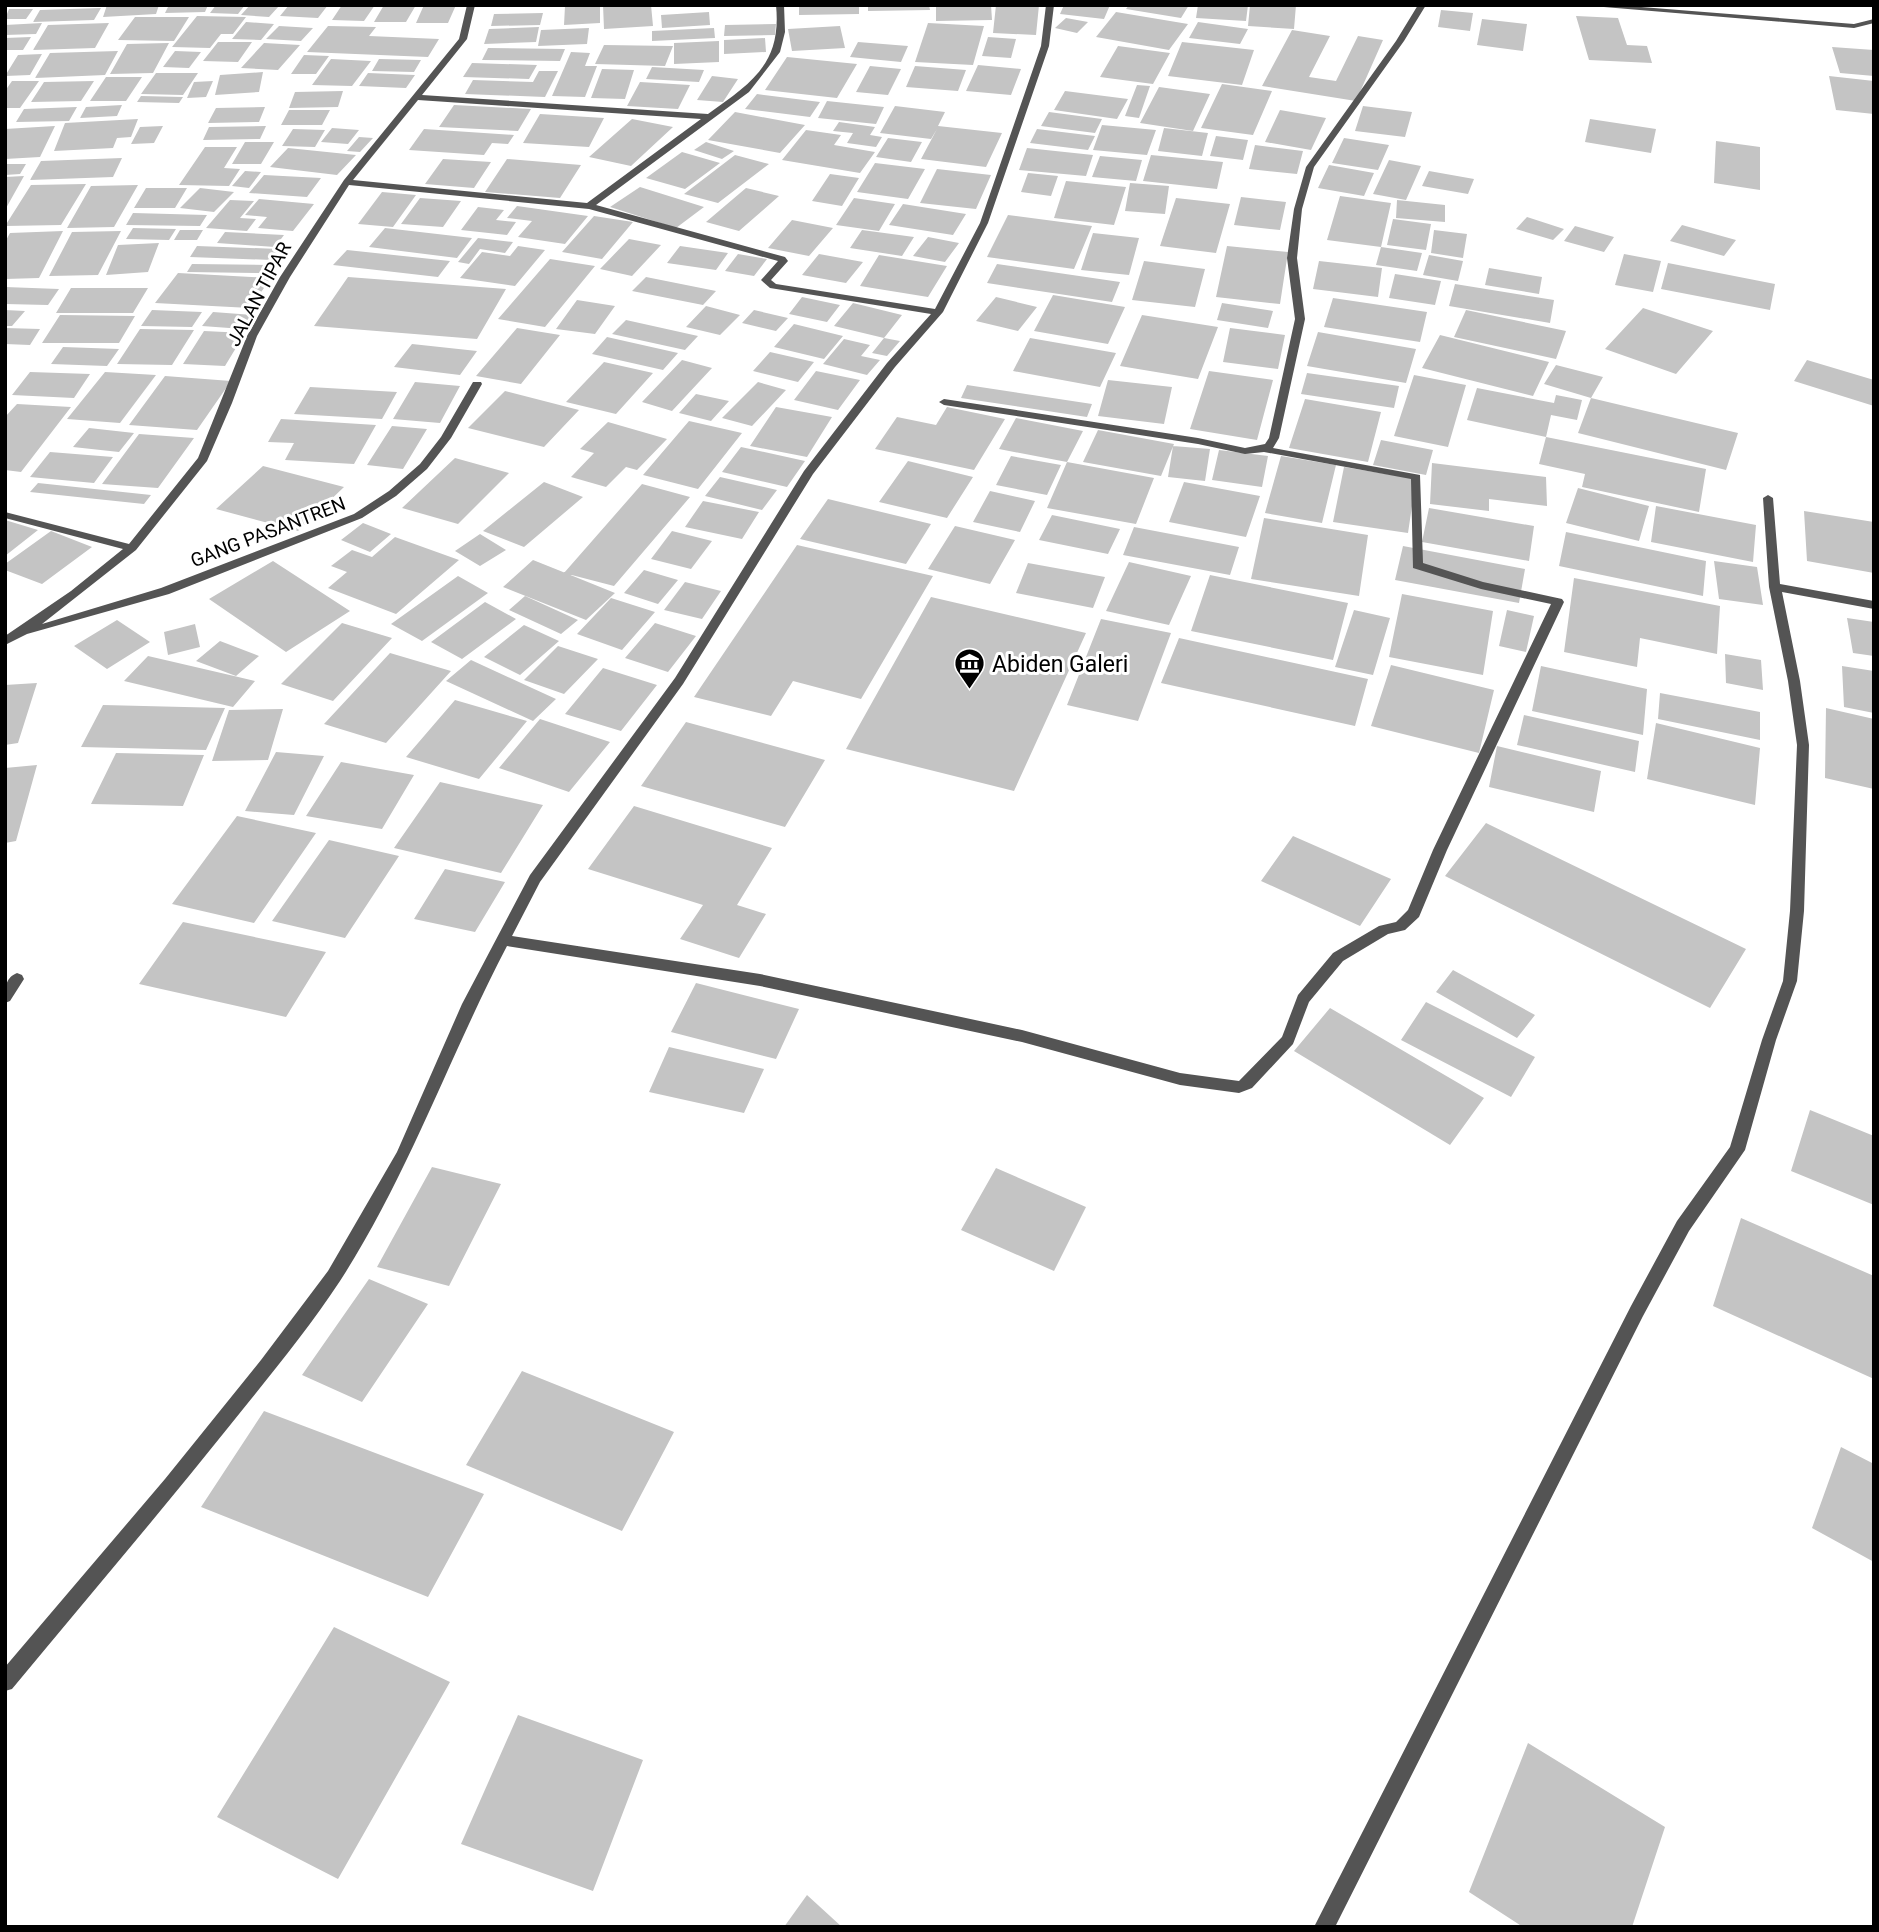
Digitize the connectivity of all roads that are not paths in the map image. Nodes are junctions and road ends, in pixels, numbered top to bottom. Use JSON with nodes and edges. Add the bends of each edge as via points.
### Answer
{"nodes":[{"id":1,"x":471,"y":5,"type":"edge"},
{"id":2,"x":780,"y":5,"type":"edge"},
{"id":3,"x":1050,"y":5,"type":"edge"},
{"id":4,"x":1422,"y":5,"type":"edge"},
{"id":5,"x":1584,"y":5,"type":"edge"},
{"id":6,"x":1874,"y":21,"type":"edge"},
{"id":7,"x":416,"y":97,"type":"junction"},
{"id":8,"x":709,"y":117,"type":"junction"},
{"id":9,"x":347,"y":182,"type":"junction"},
{"id":10,"x":589,"y":206,"type":"junction"},
{"id":11,"x":938,"y":312,"type":"junction"},
{"id":12,"x":477,"y":384,"type":"dead end"},
{"id":13,"x":944,"y":402,"type":"dead end"},
{"id":14,"x":1263,"y":449,"type":"junction"},
{"id":15,"x":1768,"y":498,"type":"dead end"},
{"id":16,"x":5,"y":515,"type":"edge"},
{"id":17,"x":132,"y":548,"type":"junction"},
{"id":18,"x":1775,"y":587,"type":"junction"},
{"id":19,"x":1874,"y":605,"type":"edge"},
{"id":20,"x":18,"y":635,"type":"junction"},
{"id":21,"x":5,"y":641,"type":"edge"},
{"id":22,"x":503,"y":940,"type":"junction"},
{"id":23,"x":17,"y":979,"type":"dead end"},
{"id":24,"x":5,"y":997,"type":"edge"},
{"id":25,"x":5,"y":1682,"type":"edge"},
{"id":26,"x":1324,"y":1927,"type":"edge"}],
"edges":[{"from":1,"to":7,"type":"street","name":"JALAN TIPAR","via":[[463,39]]},
{"from":2,"to":8,"type":"street","via":[[783,32],[766,67],[746,90]]},
{"from":3,"to":11,"type":"street","via":[[1045,46],[984,223]]},
{"from":4,"to":14,"type":"street","via":[[1310,167],[1298,209],[1292,258],[1300,319],[1273,438]]},
{"from":5,"to":6,"type":"street","via":[[1854,26]]},
{"from":7,"to":8,"type":"street"},
{"from":7,"to":9,"type":"street","name":"JALAN TIPAR"},
{"from":8,"to":10,"type":"street"},
{"from":9,"to":10,"type":"street"},
{"from":9,"to":17,"type":"street","name":"JALAN TIPAR","via":[[252,336],[202,459]]},
{"from":10,"to":11,"type":"street","via":[[780,258],[783,261],[766,279],[773,286]]},
{"from":11,"to":22,"type":"street","via":[[808,473],[679,681],[535,879]]},
{"from":12,"to":20,"type":"street","name":"GANG PASANTREN","via":[[427,463],[358,516],[165,591]]},
{"from":13,"to":14,"type":"street","via":[[1245,451]]},
{"from":14,"to":22,"type":"street","via":[[1416,477],[1417,565],[1558,602],[1440,850],[1415,913],[1400,926],[1384,930],[1338,957],[1303,999],[1288,1040],[1247,1084],[1233,1088],[1180,1079],[1022,1036],[760,980]]},
{"from":15,"to":18,"type":"street"},
{"from":16,"to":17,"type":"street"},
{"from":17,"to":20,"type":"street","name":"JALAN TIPAR"},
{"from":18,"to":19,"type":"street"},
{"from":18,"to":26,"type":"street","via":[[1802,745],[1797,911],[1790,981],[1737,1150],[1684,1226],[1637,1311]]},
{"from":20,"to":21,"type":"street","name":"JALAN TIPAR"},
{"from":22,"to":25,"type":"street","via":[[469,1004],[403,1155],[334,1276],[180,1474]]},
{"from":23,"to":24,"type":"street"}]}
